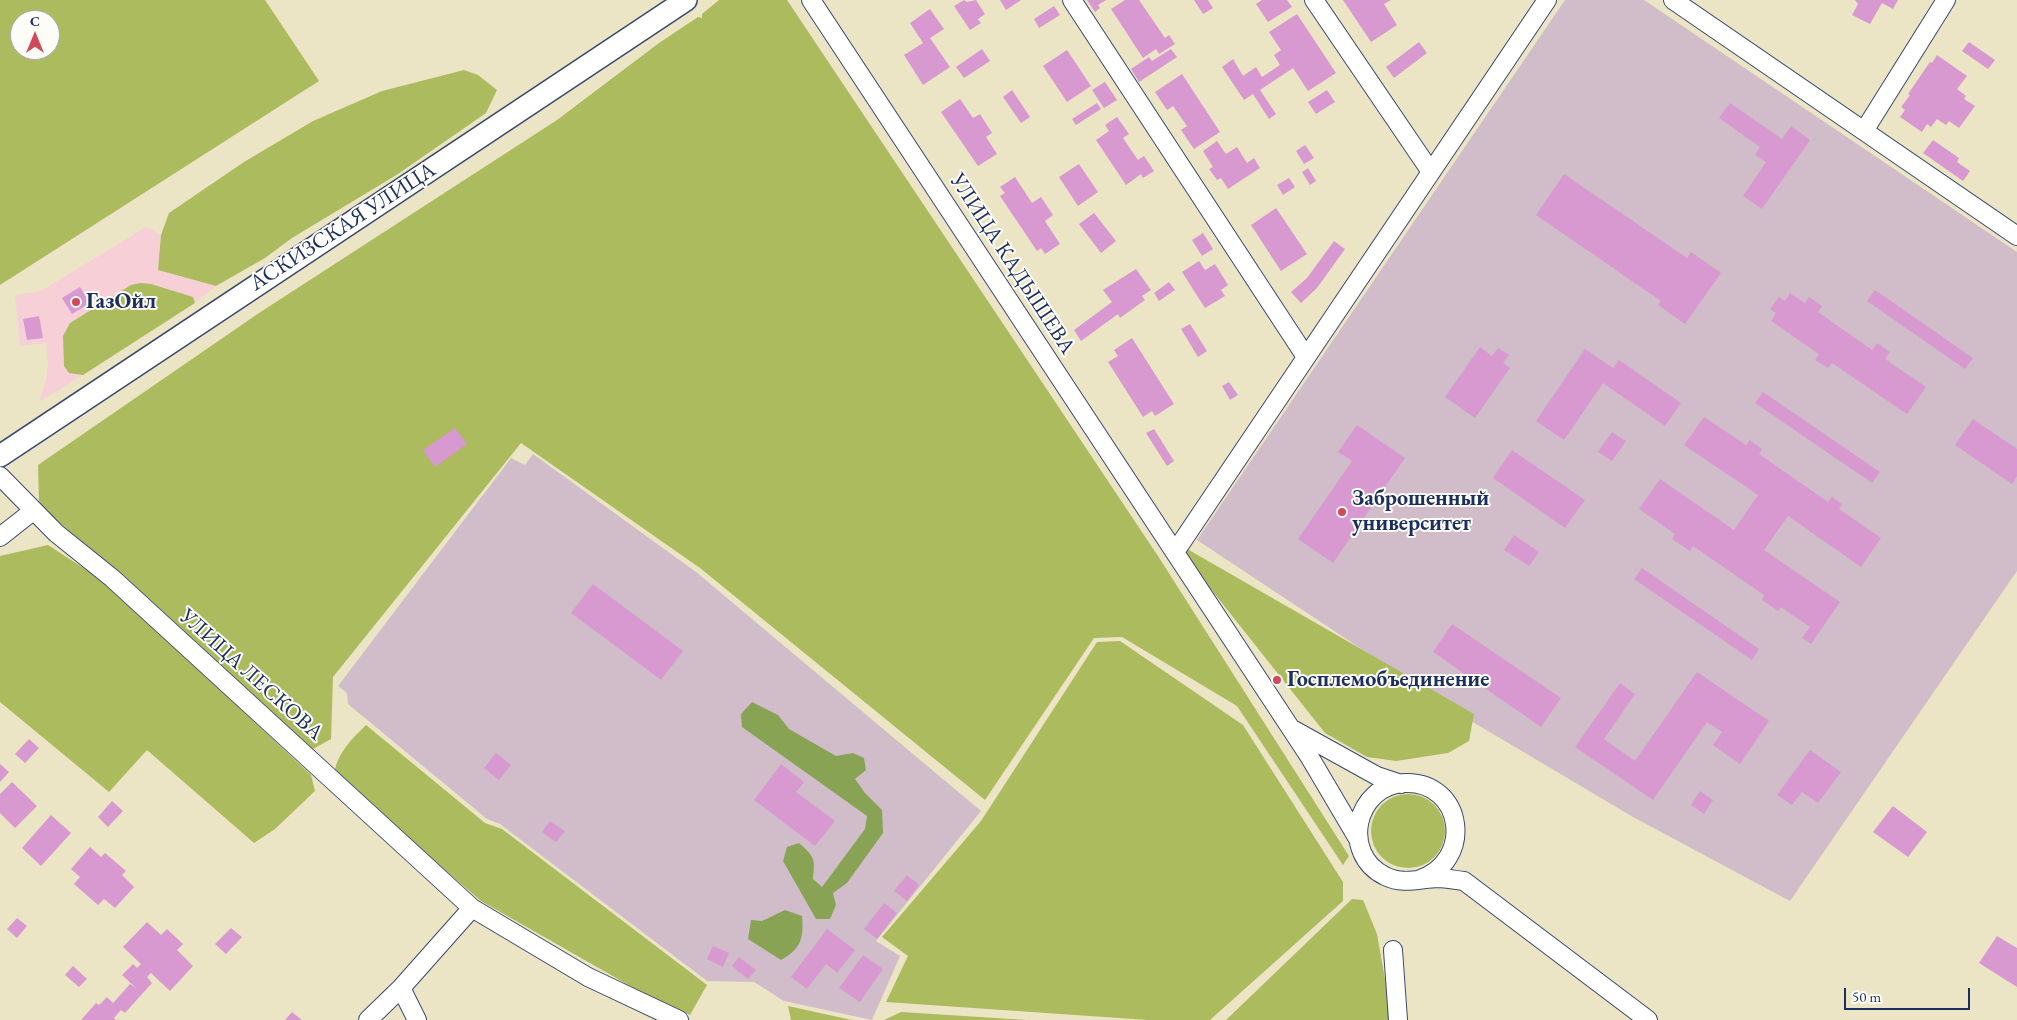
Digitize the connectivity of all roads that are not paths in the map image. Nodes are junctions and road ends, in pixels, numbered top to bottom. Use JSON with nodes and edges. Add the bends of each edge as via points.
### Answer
{"nodes":[{"id":1,"x":686,"y":0,"type":"edge"},
{"id":2,"x":811,"y":0,"type":"edge"},
{"id":3,"x":1072,"y":0,"type":"edge"},
{"id":4,"x":1314,"y":0,"type":"edge"},
{"id":5,"x":1547,"y":0,"type":"edge"},
{"id":6,"x":1673,"y":0,"type":"edge"},
{"id":7,"x":1946,"y":0,"type":"edge"},
{"id":8,"x":1864,"y":131,"type":"junction"},
{"id":9,"x":1431,"y":172,"type":"junction"},
{"id":10,"x":2017,"y":236,"type":"edge"},
{"id":11,"x":1306,"y":357,"type":"junction"},
{"id":12,"x":0,"y":456,"type":"edge"},
{"id":13,"x":0,"y":476,"type":"edge"},
{"id":14,"x":33,"y":511,"type":"junction"},
{"id":15,"x":0,"y":536,"type":"edge"},
{"id":16,"x":1175,"y":552,"type":"junction"},
{"id":17,"x":1292,"y":729,"type":"junction"},
{"id":18,"x":1401,"y":784,"type":"junction"},
{"id":19,"x":1456,"y":838,"type":"junction"},
{"id":20,"x":1358,"y":839,"type":"junction"},
{"id":21,"x":1418,"y":880,"type":"junction"},
{"id":22,"x":1464,"y":881,"type":"junction"},
{"id":23,"x":472,"y":908,"type":"junction"},
{"id":24,"x":1393,"y":950,"type":"dead end"},
{"id":25,"x":400,"y":988,"type":"junction"},
{"id":26,"x":368,"y":1020,"type":"edge"},
{"id":27,"x":417,"y":1020,"type":"edge"},
{"id":28,"x":679,"y":1020,"type":"edge"},
{"id":29,"x":1398,"y":1020,"type":"edge"},
{"id":30,"x":1648,"y":1020,"type":"edge"}],
"edges":[{"from":1,"to":12,"type":"main road","name":"АСКИЗСКАЯ УЛИЦА"},
{"from":2,"to":16,"type":"street","name":"УЛИЦА КАДЫШЕВА"},
{"from":3,"to":11,"type":"street"},
{"from":4,"to":9,"type":"street"},
{"from":5,"to":9,"type":"street"},
{"from":6,"to":8,"type":"street"},
{"from":7,"to":8,"type":"street"},
{"from":8,"to":10,"type":"street"},
{"from":9,"to":11,"type":"street"},
{"from":11,"to":16,"type":"street"},
{"from":13,"to":14,"type":"street","name":"УЛИЦА ЛЕСКОВА"},
{"from":14,"to":15,"type":"street"},
{"from":14,"to":23,"type":"street","name":"УЛИЦА ЛЕСКОВА","via":[[112,578]]},
{"from":16,"to":17,"type":"street","name":"УЛИЦА КАДЫШЕВА"},
{"from":17,"to":18,"type":"street","via":[[1376,776]]},
{"from":17,"to":20,"type":"street","name":"УЛИЦА КАДЫШЕВА"},
{"from":18,"to":19,"type":"street","via":[[1423,786],[1442,798],[1453,816]]},
{"from":18,"to":20,"type":"street","via":[[1379,791],[1368,802],[1360,816]]},
{"from":19,"to":21,"type":"street","via":[[1444,865]]},
{"from":19,"to":22,"type":"street"},
{"from":20,"to":21,"type":"street","via":[[1363,855],[1379,873],[1394,880]]},
{"from":21,"to":22,"type":"street"},
{"from":22,"to":30,"type":"street"},
{"from":23,"to":25,"type":"street"},
{"from":23,"to":28,"type":"street","name":"УЛИЦА ЛЕСКОВА","via":[[588,977]]},
{"from":24,"to":29,"type":"street"},
{"from":25,"to":26,"type":"street"},
{"from":25,"to":27,"type":"street"}]}
